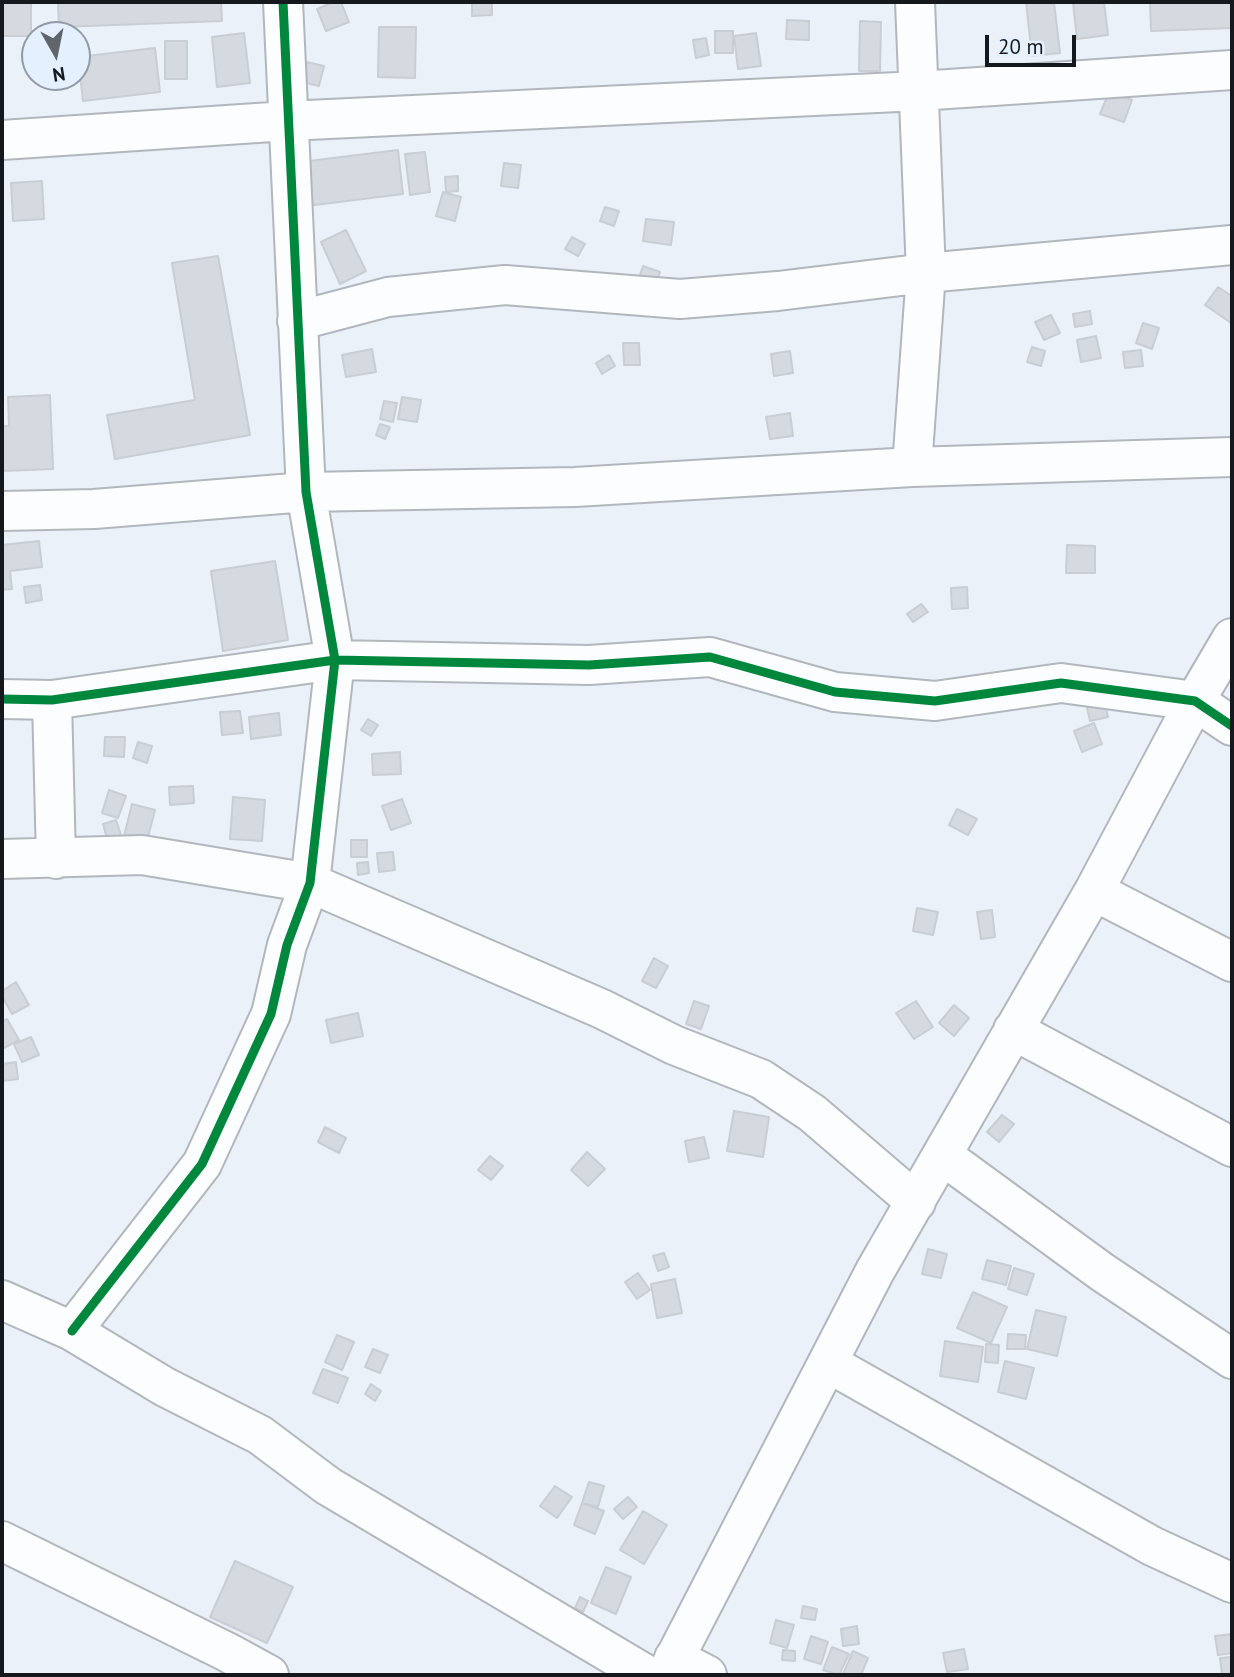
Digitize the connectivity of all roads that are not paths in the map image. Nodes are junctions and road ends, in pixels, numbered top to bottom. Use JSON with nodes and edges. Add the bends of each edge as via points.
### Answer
{"nodes":[{"id":1,"x":282,"y":2,"type":"edge"},
{"id":2,"x":915,"y":2,"type":"edge"},
{"id":3,"x":1232,"y":70,"type":"edge"},
{"id":4,"x":919,"y":90,"type":"junction"},
{"id":5,"x":287,"y":121,"type":"junction"},
{"id":6,"x":2,"y":140,"type":"edge"},
{"id":7,"x":1232,"y":245,"type":"edge"},
{"id":8,"x":926,"y":273,"type":"junction"},
{"id":9,"x":297,"y":321,"type":"junction"},
{"id":10,"x":1232,"y":457,"type":"edge"},
{"id":11,"x":912,"y":467,"type":"junction"},
{"id":12,"x":306,"y":492,"type":"junction"},
{"id":13,"x":2,"y":511,"type":"edge"},
{"id":14,"x":1232,"y":638,"type":"edge"},
{"id":15,"x":335,"y":660,"type":"junction"},
{"id":16,"x":2,"y":699,"type":"edge"},
{"id":17,"x":52,"y":700,"type":"junction"},
{"id":18,"x":1195,"y":701,"type":"junction"},
{"id":19,"x":1232,"y":726,"type":"edge"},
{"id":20,"x":2,"y":859,"type":"edge"},
{"id":21,"x":57,"y":859,"type":"junction"},
{"id":22,"x":310,"y":883,"type":"junction"},
{"id":23,"x":1094,"y":891,"type":"junction"},
{"id":24,"x":1232,"y":962,"type":"edge"},
{"id":25,"x":1013,"y":1030,"type":"junction"},
{"id":26,"x":1232,"y":1147,"type":"edge"},
{"id":27,"x":942,"y":1155,"type":"junction"},
{"id":28,"x":916,"y":1202,"type":"junction"},
{"id":29,"x":2,"y":1300,"type":"edge"},
{"id":30,"x":72,"y":1331,"type":"junction"},
{"id":31,"x":1232,"y":1359,"type":"edge"},
{"id":32,"x":828,"y":1363,"type":"junction"},
{"id":33,"x":2,"y":1541,"type":"edge"},
{"id":34,"x":1232,"y":1583,"type":"edge"},
{"id":35,"x":673,"y":1671,"type":"edge"},
{"id":36,"x":269,"y":1675,"type":"edge"}],
"edges":[{"from":1,"to":5,"type":"street"},
{"from":2,"to":4,"type":"street"},
{"from":3,"to":4,"type":"street"},
{"from":4,"to":5,"type":"street"},
{"from":4,"to":8,"type":"street"},
{"from":5,"to":6,"type":"street"},
{"from":5,"to":9,"type":"street"},
{"from":7,"to":8,"type":"street"},
{"from":8,"to":9,"type":"street","via":[[680,299],[505,285],[388,298]]},
{"from":8,"to":11,"type":"street"},
{"from":9,"to":12,"type":"street"},
{"from":10,"to":11,"type":"street"},
{"from":11,"to":12,"type":"street","via":[[575,487]]},
{"from":12,"to":13,"type":"street","via":[[94,509]]},
{"from":12,"to":15,"type":"street"},
{"from":14,"to":18,"type":"street"},
{"from":15,"to":17,"type":"street"},
{"from":15,"to":18,"type":"street","via":[[589,665],[710,657],[835,692],[935,701],[1061,683]]},
{"from":15,"to":22,"type":"street"},
{"from":16,"to":17,"type":"street"},
{"from":17,"to":21,"type":"street"},
{"from":18,"to":19,"type":"street"},
{"from":18,"to":23,"type":"street"},
{"from":20,"to":21,"type":"street"},
{"from":21,"to":22,"type":"street","via":[[142,855]]},
{"from":22,"to":28,"type":"street","via":[[761,1079],[811,1113]]},
{"from":22,"to":30,"type":"street","via":[[286,945],[271,1014],[202,1164]]},
{"from":23,"to":24,"type":"street"},
{"from":23,"to":25,"type":"street"},
{"from":25,"to":26,"type":"street"},
{"from":25,"to":27,"type":"street"},
{"from":27,"to":28,"type":"street"},
{"from":27,"to":31,"type":"street","via":[[1102,1272]]},
{"from":28,"to":32,"type":"street"},
{"from":29,"to":30,"type":"street"},
{"from":30,"to":35,"type":"street","via":[[165,1387],[260,1435],[328,1486]]},
{"from":32,"to":34,"type":"street","via":[[1152,1546]]},
{"from":32,"to":35,"type":"street"},
{"from":33,"to":36,"type":"street"}]}
